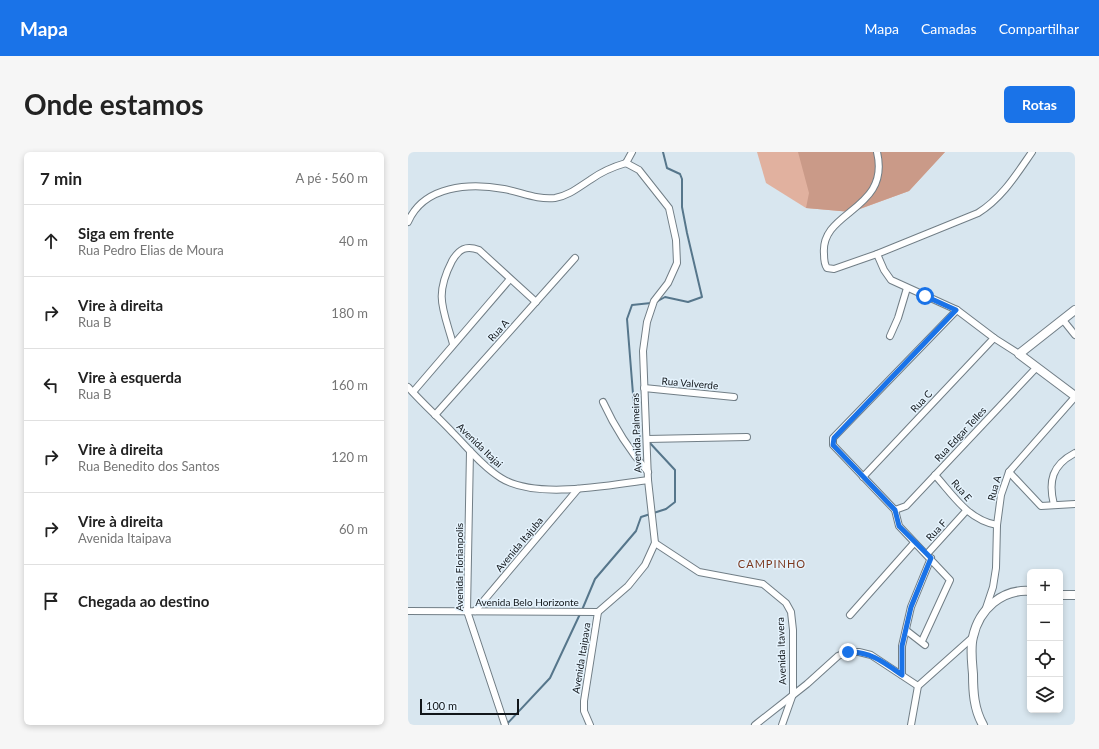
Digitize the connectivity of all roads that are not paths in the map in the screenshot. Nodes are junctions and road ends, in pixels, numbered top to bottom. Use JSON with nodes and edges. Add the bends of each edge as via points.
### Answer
{"nodes":[{"id":1,"x":632,"y":152,"type":"edge"},
{"id":2,"x":877,"y":152,"type":"edge"},
{"id":3,"x":1032,"y":152,"type":"edge"},
{"id":4,"x":626,"y":163,"type":"junction"},
{"id":5,"x":410,"y":211,"type":"edge"},
{"id":6,"x":408,"y":222,"type":"edge"},
{"id":7,"x":877,"y":254,"type":"junction"},
{"id":8,"x":575,"y":258,"type":"dead end"},
{"id":9,"x":510,"y":279,"type":"junction"},
{"id":10,"x":907,"y":288,"type":"junction"},
{"id":11,"x":536,"y":302,"type":"junction"},
{"id":12,"x":956,"y":310,"type":"junction"},
{"id":13,"x":1075,"y":310,"type":"edge"},
{"id":14,"x":1063,"y":320,"type":"junction"},
{"id":15,"x":1075,"y":335,"type":"edge"},
{"id":16,"x":890,"y":336,"type":"dead end"},
{"id":17,"x":994,"y":338,"type":"junction"},
{"id":18,"x":453,"y":344,"type":"junction"},
{"id":19,"x":1019,"y":354,"type":"junction"},
{"id":20,"x":1036,"y":368,"type":"junction"},
{"id":21,"x":644,"y":388,"type":"junction"},
{"id":22,"x":410,"y":390,"type":"edge"},
{"id":23,"x":1075,"y":396,"type":"edge"},
{"id":24,"x":734,"y":397,"type":"dead end"},
{"id":25,"x":603,"y":402,"type":"dead end"},
{"id":26,"x":435,"y":415,"type":"junction"},
{"id":27,"x":746,"y":437,"type":"dead end"},
{"id":28,"x":647,"y":439,"type":"junction"},
{"id":29,"x":470,"y":451,"type":"junction"},
{"id":30,"x":1075,"y":453,"type":"edge"},
{"id":31,"x":648,"y":472,"type":"junction"},
{"id":32,"x":1009,"y":472,"type":"junction"},
{"id":33,"x":935,"y":475,"type":"junction"},
{"id":34,"x":863,"y":477,"type":"junction"},
{"id":35,"x":648,"y":480,"type":"junction"},
{"id":36,"x":578,"y":489,"type":"junction"},
{"id":37,"x":1075,"y":504,"type":"edge"},
{"id":38,"x":1054,"y":505,"type":"junction"},
{"id":39,"x":895,"y":510,"type":"junction"},
{"id":40,"x":966,"y":511,"type":"junction"},
{"id":41,"x":997,"y":525,"type":"junction"},
{"id":42,"x":655,"y":543,"type":"junction"},
{"id":43,"x":914,"y":543,"type":"junction"},
{"id":44,"x":929,"y":556,"type":"junction"},
{"id":45,"x":1027,"y":591,"type":"edge"},
{"id":46,"x":1063,"y":595,"type":"edge"},
{"id":47,"x":1075,"y":595,"type":"edge"},
{"id":48,"x":986,"y":608,"type":"junction"},
{"id":49,"x":408,"y":611,"type":"edge"},
{"id":50,"x":468,"y":611,"type":"junction"},
{"id":51,"x":475,"y":612,"type":"junction"},
{"id":52,"x":598,"y":612,"type":"junction"},
{"id":53,"x":850,"y":615,"type":"dead end"},
{"id":54,"x":907,"y":631,"type":"junction"},
{"id":55,"x":972,"y":637,"type":"junction"},
{"id":56,"x":902,"y":675,"type":"junction"},
{"id":57,"x":918,"y":686,"type":"junction"},
{"id":58,"x":793,"y":694,"type":"junction"},
{"id":59,"x":505,"y":725,"type":"edge"},
{"id":60,"x":590,"y":725,"type":"edge"},
{"id":61,"x":755,"y":725,"type":"edge"},
{"id":62,"x":782,"y":725,"type":"edge"},
{"id":63,"x":911,"y":725,"type":"edge"},
{"id":64,"x":982,"y":725,"type":"edge"}],
"edges":[{"from":1,"to":4,"type":"street"},
{"from":2,"to":7,"type":"street","via":[[880,171],[871,194],[831,229],[823,250],[825,265],[834,269]]},
{"from":3,"to":7,"type":"street","via":[[1012,181],[991,205],[978,214]]},
{"from":4,"to":5,"type":"street","via":[[611,167],[568,194],[556,198],[543,198],[504,189],[463,186],[442,191]]},
{"from":4,"to":21,"type":"street","name":"Avenida Palmeiras","via":[[640,170],[669,208],[676,240],[677,263],[668,283],[654,301],[647,322],[643,351]]},
{"from":5,"to":6,"type":"street"},
{"from":7,"to":10,"type":"street","via":[[892,280]]},
{"from":8,"to":11,"type":"street","name":"Rua A"},
{"from":9,"to":11,"type":"street"},
{"from":9,"to":18,"type":"street"},
{"from":9,"to":18,"type":"street","via":[[479,250],[472,247],[464,248],[456,253],[443,278],[441,290],[442,306]]},
{"from":10,"to":12,"type":"street"},
{"from":10,"to":16,"type":"street"},
{"from":11,"to":26,"type":"street","name":"Rua A"},
{"from":12,"to":17,"type":"street"},
{"from":12,"to":34,"type":"street","via":[[834,438],[833,445]]},
{"from":13,"to":14,"type":"street"},
{"from":14,"to":15,"type":"street"},
{"from":14,"to":19,"type":"street"},
{"from":17,"to":19,"type":"street"},
{"from":17,"to":34,"type":"street","name":"Rua C"},
{"from":18,"to":22,"type":"street"},
{"from":19,"to":20,"type":"street"},
{"from":20,"to":23,"type":"street"},
{"from":20,"to":33,"type":"street","name":"Rua Edgar Telles"},
{"from":21,"to":24,"type":"street","name":"Rua Valverde"},
{"from":21,"to":28,"type":"street","name":"Avenida Palmeiras"},
{"from":22,"to":26,"type":"street","name":"Avenida Itajai"},
{"from":23,"to":32,"type":"street","name":"Rua A"},
{"from":25,"to":31,"type":"street","via":[[614,426]]},
{"from":26,"to":29,"type":"street","name":"Avenida Itajai"},
{"from":27,"to":28,"type":"street"},
{"from":28,"to":31,"type":"street","name":"Avenida Palmeiras"},
{"from":29,"to":36,"type":"street","name":"Avenida Itajai","via":[[503,479],[545,490]]},
{"from":29,"to":50,"type":"street","name":"Avenida Florianpolis"},
{"from":30,"to":38,"type":"street","via":[[1066,458],[1053,476],[1051,492]]},
{"from":31,"to":35,"type":"street","name":"Avenida Palmeiras"},
{"from":32,"to":38,"type":"street","via":[[1036,503],[1041,506]]},
{"from":32,"to":41,"type":"street","name":"Rua A","via":[[1001,495]]},
{"from":33,"to":39,"type":"street","name":"Rua Edgar Telles","via":[[906,506]]},
{"from":33,"to":40,"type":"street","name":"Rua E"},
{"from":34,"to":39,"type":"street"},
{"from":35,"to":36,"type":"street","name":"Avenida Itajai"},
{"from":35,"to":42,"type":"street","name":"Avenida Palmeiras"},
{"from":36,"to":51,"type":"street","name":"Avenida Itajuba"},
{"from":37,"to":38,"type":"street"},
{"from":39,"to":43,"type":"street","via":[[899,526]]},
{"from":40,"to":41,"type":"street","name":"Rua E","via":[[981,520]]},
{"from":40,"to":44,"type":"street","name":"Rua F"},
{"from":41,"to":48,"type":"street","name":"Rua A","via":[[996,568]]},
{"from":42,"to":52,"type":"street","name":"Avenida Itaipava","via":[[645,565],[628,586]]},
{"from":42,"to":58,"type":"street","name":"Avenida Itavera","via":[[700,572],[763,584],[786,603],[793,630]]},
{"from":43,"to":44,"type":"street"},
{"from":43,"to":53,"type":"street"},
{"from":44,"to":54,"type":"street","via":[[911,607]]},
{"from":44,"to":54,"type":"street","name":"Rua F","via":[[950,580],[924,643]]},
{"from":45,"to":48,"type":"street","via":[[1012,593]]},
{"from":46,"to":47,"type":"street"},
{"from":48,"to":55,"type":"street"},
{"from":49,"to":50,"type":"street","name":"Avenida Belo Horizonte"},
{"from":50,"to":51,"type":"street","name":"Avenida Belo Horizonte"},
{"from":50,"to":59,"type":"street","name":"Avenida Florianpolis"},
{"from":51,"to":52,"type":"street","name":"Avenida Belo Horizonte"},
{"from":52,"to":60,"type":"street","name":"Avenida Itaipava","via":[[584,701],[584,711]]},
{"from":54,"to":56,"type":"street","via":[[902,646]]},
{"from":55,"to":57,"type":"street"},
{"from":55,"to":64,"type":"street","via":[[974,697],[977,715]]},
{"from":56,"to":57,"type":"street"},
{"from":56,"to":58,"type":"street","via":[[871,655],[848,652],[838,656]]},
{"from":57,"to":63,"type":"street"},
{"from":58,"to":61,"type":"street"},
{"from":58,"to":62,"type":"street","name":"Avenida Itavera"}]}
